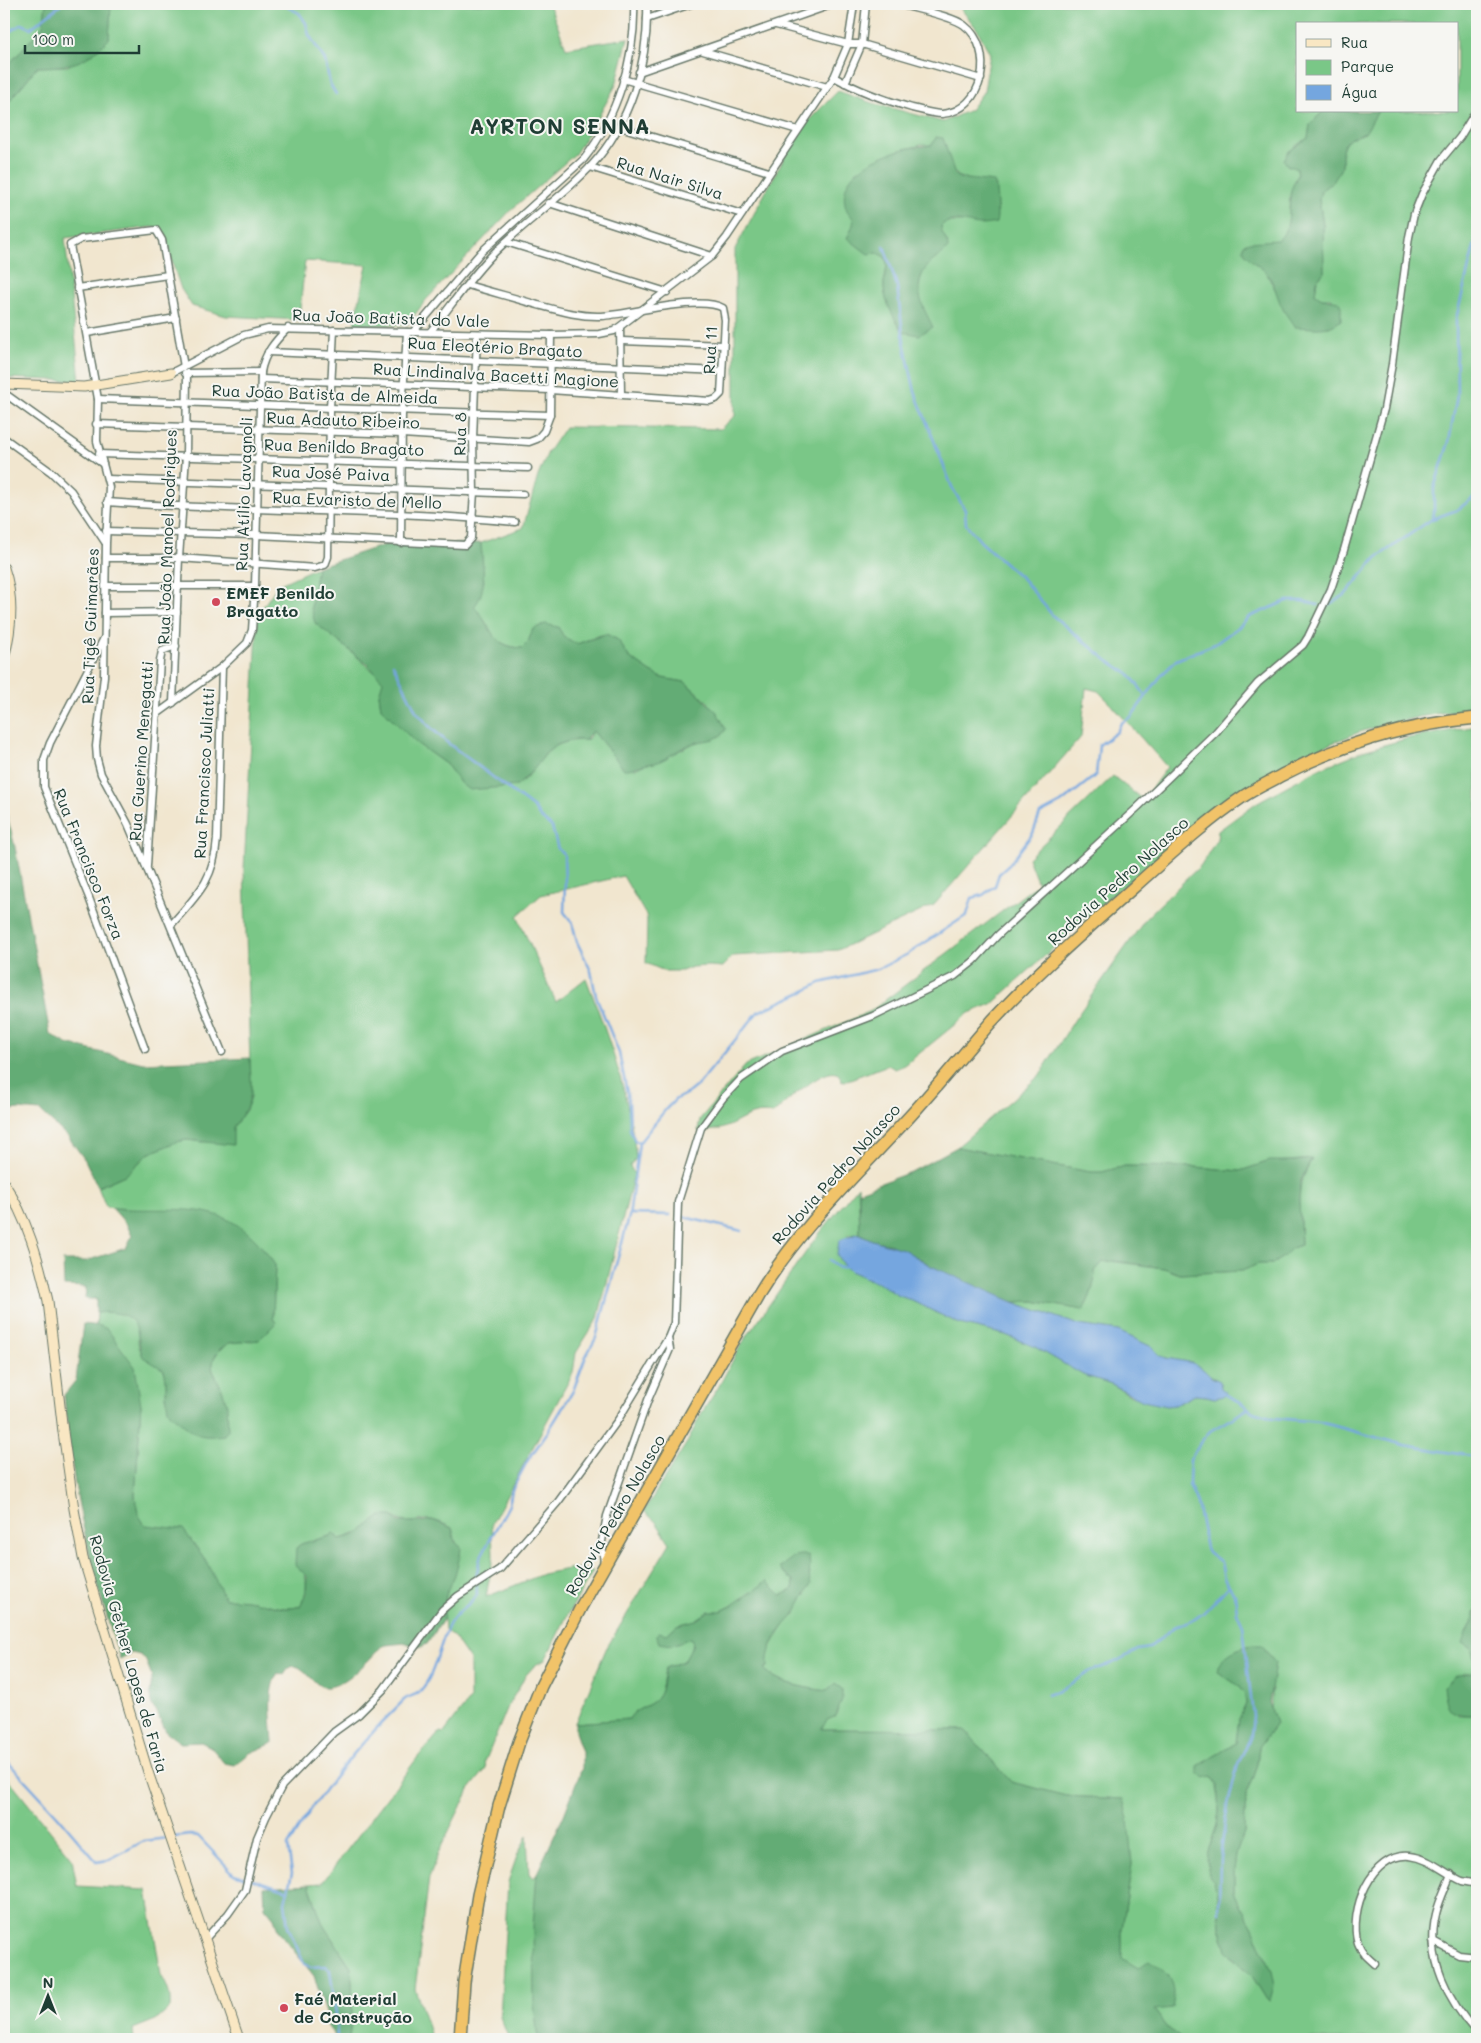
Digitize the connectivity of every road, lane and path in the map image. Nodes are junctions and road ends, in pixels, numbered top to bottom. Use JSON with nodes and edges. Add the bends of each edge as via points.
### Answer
{"nodes":[{"id":1,"x":634,"y":4,"type":"edge"},
{"id":2,"x":646,"y":4,"type":"edge"},
{"id":3,"x":691,"y":4,"type":"edge"},
{"id":4,"x":834,"y":4,"type":"edge"},
{"id":5,"x":854,"y":4,"type":"edge"},
{"id":6,"x":866,"y":4,"type":"edge"},
{"id":7,"x":899,"y":4,"type":"edge"},
{"id":8,"x":647,"y":19,"type":"junction"},
{"id":9,"x":776,"y":25,"type":"junction"},
{"id":10,"x":848,"y":44,"type":"junction"},
{"id":11,"x":862,"y":44,"type":"junction"},
{"id":12,"x":702,"y":51,"type":"junction"},
{"id":13,"x":639,"y":72,"type":"junction"},
{"id":14,"x":834,"y":77,"type":"junction"},
{"id":15,"x":623,"y":79,"type":"junction"},
{"id":16,"x":981,"y":79,"type":"junction"},
{"id":17,"x":636,"y":83,"type":"junction"},
{"id":18,"x":845,"y":83,"type":"junction"},
{"id":19,"x":826,"y":87,"type":"junction"},
{"id":20,"x":1477,"y":109,"type":"edge"},
{"id":21,"x":620,"y":127,"type":"junction"},
{"id":22,"x":798,"y":130,"type":"junction"},
{"id":23,"x":590,"y":167,"type":"junction"},
{"id":24,"x":769,"y":172,"type":"junction"},
{"id":25,"x":550,"y":204,"type":"junction"},
{"id":26,"x":742,"y":214,"type":"junction"},
{"id":27,"x":156,"y":230,"type":"joint"},
{"id":28,"x":506,"y":242,"type":"junction"},
{"id":29,"x":712,"y":256,"type":"junction"},
{"id":30,"x":168,"y":276,"type":"junction"},
{"id":31,"x":468,"y":285,"type":"junction"},
{"id":32,"x":77,"y":288,"type":"junction"},
{"id":33,"x":667,"y":292,"type":"junction"},
{"id":34,"x":640,"y":312,"type":"junction"},
{"id":35,"x":176,"y":318,"type":"junction"},
{"id":36,"x":288,"y":328,"type":"junction"},
{"id":37,"x":620,"y":328,"type":"junction"},
{"id":38,"x":334,"y":330,"type":"junction"},
{"id":39,"x":410,"y":332,"type":"junction"},
{"id":40,"x":430,"y":332,"type":"junction"},
{"id":41,"x":87,"y":333,"type":"junction"},
{"id":42,"x":477,"y":334,"type":"junction"},
{"id":43,"x":551,"y":335,"type":"junction"},
{"id":44,"x":622,"y":341,"type":"junction"},
{"id":45,"x":723,"y":345,"type":"junction"},
{"id":46,"x":268,"y":352,"type":"junction"},
{"id":47,"x":333,"y":354,"type":"junction"},
{"id":48,"x":404,"y":357,"type":"junction"},
{"id":49,"x":476,"y":361,"type":"junction"},
{"id":50,"x":550,"y":364,"type":"junction"},
{"id":51,"x":622,"y":366,"type":"junction"},
{"id":52,"x":185,"y":370,"type":"junction"},
{"id":53,"x":722,"y":371,"type":"junction"},
{"id":54,"x":170,"y":373,"type":"joint"},
{"id":55,"x":261,"y":376,"type":"junction"},
{"id":56,"x":331,"y":381,"type":"junction"},
{"id":57,"x":4,"y":384,"type":"edge"},
{"id":58,"x":403,"y":384,"type":"junction"},
{"id":59,"x":96,"y":386,"type":"junction"},
{"id":60,"x":475,"y":386,"type":"junction"},
{"id":61,"x":722,"y":389,"type":"joint"},
{"id":62,"x":550,"y":390,"type":"junction"},
{"id":63,"x":4,"y":393,"type":"edge"},
{"id":64,"x":621,"y":394,"type":"junction"},
{"id":65,"x":98,"y":399,"type":"junction"},
{"id":66,"x":187,"y":403,"type":"junction"},
{"id":67,"x":260,"y":406,"type":"junction"},
{"id":68,"x":330,"y":408,"type":"junction"},
{"id":69,"x":402,"y":411,"type":"junction"},
{"id":70,"x":474,"y":412,"type":"junction"},
{"id":71,"x":550,"y":414,"type":"junction"},
{"id":72,"x":96,"y":424,"type":"junction"},
{"id":73,"x":186,"y":428,"type":"junction"},
{"id":74,"x":260,"y":431,"type":"junction"},
{"id":75,"x":330,"y":433,"type":"junction"},
{"id":76,"x":402,"y":434,"type":"junction"},
{"id":77,"x":4,"y":438,"type":"edge"},
{"id":78,"x":473,"y":439,"type":"junction"},
{"id":79,"x":99,"y":454,"type":"junction"},
{"id":80,"x":186,"y":456,"type":"junction"},
{"id":81,"x":259,"y":458,"type":"junction"},
{"id":82,"x":330,"y":460,"type":"junction"},
{"id":83,"x":401,"y":463,"type":"junction"},
{"id":84,"x":104,"y":465,"type":"junction"},
{"id":85,"x":474,"y":465,"type":"junction"},
{"id":86,"x":528,"y":468,"type":"dead end"},
{"id":87,"x":108,"y":479,"type":"junction"},
{"id":88,"x":184,"y":481,"type":"junction"},
{"id":89,"x":258,"y":484,"type":"junction"},
{"id":90,"x":329,"y":485,"type":"junction"},
{"id":91,"x":400,"y":489,"type":"junction"},
{"id":92,"x":474,"y":492,"type":"junction"},
{"id":93,"x":522,"y":494,"type":"dead end"},
{"id":94,"x":107,"y":502,"type":"junction"},
{"id":95,"x":183,"y":508,"type":"junction"},
{"id":96,"x":257,"y":510,"type":"junction"},
{"id":97,"x":328,"y":512,"type":"junction"},
{"id":98,"x":400,"y":514,"type":"junction"},
{"id":99,"x":472,"y":518,"type":"junction"},
{"id":100,"x":515,"y":522,"type":"dead end"},
{"id":101,"x":106,"y":531,"type":"junction"},
{"id":102,"x":180,"y":534,"type":"junction"},
{"id":103,"x":256,"y":535,"type":"junction"},
{"id":104,"x":328,"y":539,"type":"junction"},
{"id":105,"x":106,"y":543,"type":"junction"},
{"id":106,"x":400,"y":543,"type":"junction"},
{"id":107,"x":106,"y":558,"type":"junction"},
{"id":108,"x":179,"y":558,"type":"junction"},
{"id":109,"x":255,"y":563,"type":"junction"},
{"id":110,"x":4,"y":568,"type":"edge"},
{"id":111,"x":105,"y":586,"type":"junction"},
{"id":112,"x":177,"y":586,"type":"junction"},
{"id":113,"x":256,"y":586,"type":"junction"},
{"id":114,"x":178,"y":612,"type":"junction"},
{"id":115,"x":105,"y":613,"type":"junction"},
{"id":116,"x":105,"y":636,"type":"junction"},
{"id":117,"x":176,"y":646,"type":"junction"},
{"id":118,"x":4,"y":658,"type":"edge"},
{"id":119,"x":222,"y":668,"type":"junction"},
{"id":120,"x":173,"y":702,"type":"junction"},
{"id":121,"x":157,"y":714,"type":"junction"},
{"id":122,"x":1477,"y":718,"type":"edge"},
{"id":123,"x":147,"y":868,"type":"junction"},
{"id":124,"x":171,"y":925,"type":"junction"},
{"id":125,"x":146,"y":1049,"type":"dead end"},
{"id":126,"x":222,"y":1052,"type":"dead end"},
{"id":127,"x":4,"y":1183,"type":"edge"},
{"id":128,"x":668,"y":1338,"type":"junction"},
{"id":129,"x":604,"y":1566,"type":"junction"},
{"id":130,"x":1451,"y":1874,"type":"junction"},
{"id":131,"x":1477,"y":1884,"type":"edge"},
{"id":132,"x":205,"y":1939,"type":"junction"},
{"id":133,"x":1433,"y":1941,"type":"junction"},
{"id":134,"x":1477,"y":1957,"type":"edge"},
{"id":135,"x":1375,"y":1964,"type":"dead end"},
{"id":136,"x":1477,"y":2033,"type":"edge"},
{"id":137,"x":239,"y":2039,"type":"edge"},
{"id":138,"x":460,"y":2039,"type":"edge"}],
"edges":[{"from":1,"to":15,"type":"street","via":[[632,47]]},
{"from":2,"to":8,"type":"street"},
{"from":3,"to":8,"type":"street"},
{"from":4,"to":9,"type":"street"},
{"from":5,"to":10,"type":"street"},
{"from":6,"to":11,"type":"street"},
{"from":7,"to":16,"type":"street","via":[[964,25],[983,57]]},
{"from":8,"to":13,"type":"street"},
{"from":9,"to":10,"type":"street"},
{"from":9,"to":12,"type":"street"},
{"from":10,"to":11,"type":"street"},
{"from":10,"to":14,"type":"street"},
{"from":11,"to":16,"type":"street"},
{"from":11,"to":18,"type":"street"},
{"from":12,"to":13,"type":"street"},
{"from":12,"to":19,"type":"street"},
{"from":13,"to":17,"type":"street"},
{"from":14,"to":18,"type":"street"},
{"from":14,"to":19,"type":"street"},
{"from":15,"to":17,"type":"street"},
{"from":15,"to":39,"type":"street","via":[[604,131],[584,158],[481,252]]},
{"from":16,"to":18,"type":"street","via":[[963,106],[943,114],[878,98]]},
{"from":17,"to":21,"type":"street"},
{"from":17,"to":22,"type":"street"},
{"from":19,"to":22,"type":"street"},
{"from":20,"to":128,"type":"street","via":[[1441,160],[1414,214],[1384,409],[1331,589],[1303,645],[1258,683],[1216,732],[964,970],[874,1016],[782,1051],[731,1088],[701,1128],[681,1189],[677,1210],[674,1323]]},
{"from":21,"to":23,"type":"street"},
{"from":21,"to":24,"type":"street"},
{"from":22,"to":24,"type":"street"},
{"from":23,"to":25,"type":"street"},
{"from":23,"to":26,"type":"street","name":"Rua Nair Silva"},
{"from":24,"to":26,"type":"street"},
{"from":25,"to":28,"type":"street"},
{"from":25,"to":29,"type":"street"},
{"from":26,"to":29,"type":"street"},
{"from":27,"to":30,"type":"street","name":"Rua João Manoel Rodrigues","via":[[161,236]]},
{"from":27,"to":32,"type":"street","name":"Rua Tigê Guimarães","via":[[80,239],[70,245]]},
{"from":28,"to":31,"type":"street"},
{"from":28,"to":33,"type":"street"},
{"from":29,"to":33,"type":"street"},
{"from":30,"to":32,"type":"street"},
{"from":30,"to":35,"type":"street","name":"Rua João Manoel Rodrigues"},
{"from":31,"to":34,"type":"street","via":[[580,316]]},
{"from":31,"to":40,"type":"street"},
{"from":32,"to":41,"type":"street","name":"Rua Tigê Guimarães"},
{"from":33,"to":34,"type":"street"},
{"from":34,"to":37,"type":"street"},
{"from":34,"to":45,"type":"street","name":"Rua 11","via":[[714,303],[725,312]]},
{"from":35,"to":41,"type":"street"},
{"from":35,"to":52,"type":"street","name":"Rua João Manoel Rodrigues"},
{"from":36,"to":38,"type":"street","name":"Rua João Batista do Vale"},
{"from":36,"to":46,"type":"street","name":"Rua Atílio Lavagnoli"},
{"from":36,"to":52,"type":"street","name":"Rua João Batista do Vale","via":[[244,335]]},
{"from":37,"to":43,"type":"street","name":"Rua João Batista do Vale","via":[[608,333]]},
{"from":37,"to":44,"type":"street"},
{"from":38,"to":39,"type":"street","name":"Rua João Batista do Vale"},
{"from":38,"to":47,"type":"street"},
{"from":39,"to":40,"type":"street","name":"Rua João Batista do Vale"},
{"from":39,"to":48,"type":"street"},
{"from":40,"to":42,"type":"street","name":"Rua João Batista do Vale"},
{"from":41,"to":59,"type":"street","name":"Rua Tigê Guimarães"},
{"from":42,"to":43,"type":"street","name":"Rua João Batista do Vale"},
{"from":42,"to":49,"type":"street","name":"Rua 8"},
{"from":43,"to":50,"type":"street"},
{"from":44,"to":45,"type":"street"},
{"from":44,"to":51,"type":"street"},
{"from":45,"to":53,"type":"street","name":"Rua 11"},
{"from":46,"to":47,"type":"street","name":"Rua Eleotério Bragato"},
{"from":46,"to":55,"type":"street","name":"Rua Atílio Lavagnoli","via":[[262,363]]},
{"from":47,"to":48,"type":"street","name":"Rua Eleotério Bragato"},
{"from":47,"to":56,"type":"street"},
{"from":48,"to":49,"type":"street","name":"Rua Eleotério Bragato"},
{"from":48,"to":58,"type":"street"},
{"from":49,"to":50,"type":"street","name":"Rua Eleotério Bragato"},
{"from":49,"to":60,"type":"street","name":"Rua 8"},
{"from":50,"to":51,"type":"street","name":"Rua Eleotério Bragato"},
{"from":50,"to":62,"type":"street"},
{"from":51,"to":53,"type":"street","name":"Rua Eleotério Bragato"},
{"from":51,"to":64,"type":"street"},
{"from":52,"to":54,"type":"street","name":"Rua Lindinalva Bacetti Magione"},
{"from":52,"to":55,"type":"street","name":"Rua Lindinalva Bacetti Magione"},
{"from":52,"to":66,"type":"street","name":"Rua João Manoel Rodrigues"},
{"from":53,"to":61,"type":"street","name":"Rua 11"},
{"from":54,"to":59,"type":"street"},
{"from":55,"to":56,"type":"street","name":"Rua Lindinalva Bacetti Magione"},
{"from":55,"to":67,"type":"street","name":"Rua Atílio Lavagnoli"},
{"from":56,"to":58,"type":"street","name":"Rua Lindinalva Bacetti Magione"},
{"from":56,"to":68,"type":"street"},
{"from":57,"to":59,"type":"street"},
{"from":58,"to":60,"type":"street","name":"Rua Lindinalva Bacetti Magione"},
{"from":58,"to":69,"type":"street"},
{"from":59,"to":65,"type":"street","name":"Rua Tigê Guimarães"},
{"from":60,"to":62,"type":"street","name":"Rua Lindinalva Bacetti Magione"},
{"from":60,"to":70,"type":"street","name":"Rua 8"},
{"from":61,"to":64,"type":"street","name":"Rua Lindinalva Bacetti Magione","via":[[719,397],[710,401]]},
{"from":62,"to":64,"type":"street","name":"Rua Lindinalva Bacetti Magione"},
{"from":62,"to":71,"type":"street"},
{"from":63,"to":84,"type":"street"},
{"from":65,"to":66,"type":"street","name":"Rua João Batista de Almeida"},
{"from":65,"to":72,"type":"street","name":"Rua Tigê Guimarães"},
{"from":66,"to":67,"type":"street","name":"Rua João Batista de Almeida"},
{"from":66,"to":73,"type":"street","name":"Rua João Manoel Rodrigues"},
{"from":67,"to":68,"type":"street","name":"Rua João Batista de Almeida"},
{"from":67,"to":74,"type":"street","name":"Rua Atílio Lavagnoli"},
{"from":68,"to":69,"type":"street","name":"Rua João Batista de Almeida"},
{"from":68,"to":75,"type":"street"},
{"from":69,"to":70,"type":"street","name":"Rua João Batista de Almeida"},
{"from":69,"to":76,"type":"street"},
{"from":70,"to":71,"type":"street","name":"Rua João Batista de Almeida"},
{"from":70,"to":78,"type":"street","name":"Rua 8"},
{"from":71,"to":78,"type":"street","name":"Rua Adauto Ribeiro","via":[[544,431],[529,442]]},
{"from":72,"to":73,"type":"street","name":"Rua Adauto Ribeiro"},
{"from":72,"to":79,"type":"street","name":"Rua Tigê Guimarães"},
{"from":73,"to":74,"type":"street","name":"Rua Adauto Ribeiro"},
{"from":73,"to":80,"type":"street","name":"Rua João Manoel Rodrigues"},
{"from":74,"to":75,"type":"street","name":"Rua Adauto Ribeiro"},
{"from":74,"to":81,"type":"street","name":"Rua Atílio Lavagnoli"},
{"from":75,"to":76,"type":"street","name":"Rua Adauto Ribeiro"},
{"from":75,"to":82,"type":"street"},
{"from":76,"to":78,"type":"street","name":"Rua Adauto Ribeiro"},
{"from":76,"to":83,"type":"street"},
{"from":77,"to":105,"type":"street","via":[[71,490]]},
{"from":78,"to":85,"type":"street","name":"Rua 8"},
{"from":79,"to":80,"type":"street","name":"Rua Benildo Bragato"},
{"from":79,"to":84,"type":"street","name":"Rua Tigê Guimarães"},
{"from":80,"to":81,"type":"street","name":"Rua Benildo Bragato"},
{"from":80,"to":88,"type":"street","name":"Rua João Manoel Rodrigues"},
{"from":81,"to":82,"type":"street","name":"Rua Benildo Bragato"},
{"from":81,"to":89,"type":"street","name":"Rua Atílio Lavagnoli"},
{"from":82,"to":83,"type":"street","name":"Rua Benildo Bragato"},
{"from":82,"to":90,"type":"street"},
{"from":83,"to":85,"type":"street","name":"Rua Benildo Bragato"},
{"from":83,"to":91,"type":"street"},
{"from":84,"to":87,"type":"street","name":"Rua Tigê Guimarães"},
{"from":85,"to":86,"type":"street","name":"Rua Benildo Bragato"},
{"from":85,"to":92,"type":"street","name":"Rua 8"},
{"from":87,"to":88,"type":"street","name":"Rua José Paiva"},
{"from":87,"to":94,"type":"street","name":"Rua Tigê Guimarães"},
{"from":88,"to":89,"type":"street","name":"Rua José Paiva"},
{"from":88,"to":95,"type":"street","name":"Rua João Manoel Rodrigues"},
{"from":89,"to":90,"type":"street","name":"Rua José Paiva"},
{"from":89,"to":96,"type":"street","name":"Rua Atílio Lavagnoli"},
{"from":90,"to":91,"type":"street","name":"Rua José Paiva"},
{"from":90,"to":97,"type":"street"},
{"from":91,"to":92,"type":"street","name":"Rua José Paiva"},
{"from":91,"to":98,"type":"street"},
{"from":92,"to":93,"type":"street","name":"Rua José Paiva"},
{"from":92,"to":99,"type":"street","name":"Rua 8"},
{"from":94,"to":95,"type":"street","name":"Rua Evaristo de Mello"},
{"from":94,"to":101,"type":"street","name":"Rua Tigê Guimarães"},
{"from":95,"to":96,"type":"street","name":"Rua Evaristo de Mello"},
{"from":95,"to":102,"type":"street","name":"Rua João Manoel Rodrigues"},
{"from":96,"to":97,"type":"street","name":"Rua Evaristo de Mello"},
{"from":96,"to":103,"type":"street","name":"Rua Atílio Lavagnoli"},
{"from":97,"to":98,"type":"street","name":"Rua Evaristo de Mello"},
{"from":97,"to":104,"type":"street"},
{"from":98,"to":99,"type":"street","name":"Rua Evaristo de Mello"},
{"from":98,"to":106,"type":"street"},
{"from":99,"to":100,"type":"street","name":"Rua Evaristo de Mello"},
{"from":99,"to":106,"type":"street","name":"Rua 8","via":[[469,542],[461,546]]},
{"from":101,"to":102,"type":"street"},
{"from":101,"to":105,"type":"street","name":"Rua Tigê Guimarães"},
{"from":102,"to":103,"type":"street"},
{"from":102,"to":108,"type":"street","name":"Rua João Manoel Rodrigues"},
{"from":103,"to":104,"type":"street"},
{"from":103,"to":109,"type":"street","name":"Rua Atílio Lavagnoli"},
{"from":104,"to":106,"type":"street"},
{"from":104,"to":109,"type":"street","via":[[325,565],[315,568]]},
{"from":105,"to":107,"type":"street","name":"Rua Tigê Guimarães"},
{"from":107,"to":108,"type":"street"},
{"from":107,"to":111,"type":"street","name":"Rua Tigê Guimarães"},
{"from":108,"to":109,"type":"street"},
{"from":108,"to":112,"type":"street","name":"Rua João Manoel Rodrigues"},
{"from":109,"to":113,"type":"street","name":"Rua Atílio Lavagnoli"},
{"from":110,"to":118,"type":"street","via":[[11,618]]},
{"from":111,"to":112,"type":"street"},
{"from":111,"to":115,"type":"street","name":"Rua Tigê Guimarães"},
{"from":112,"to":113,"type":"street"},
{"from":112,"to":114,"type":"street","name":"Rua João Manoel Rodrigues"},
{"from":113,"to":119,"type":"street","name":"Rua Atílio Lavagnoli","via":[[250,636]]},
{"from":114,"to":115,"type":"street"},
{"from":114,"to":117,"type":"street","name":"Rua João Manoel Rodrigues"},
{"from":115,"to":116,"type":"street","name":"Rua Tigê Guimarães"},
{"from":116,"to":123,"type":"street","name":"Rua Tigê Guimarães","via":[[96,759]]},
{"from":116,"to":125,"type":"street","name":"Rua Francisco Forza","via":[[50,744],[44,760],[44,787]]},
{"from":117,"to":120,"type":"street","name":"Rua João Manoel Rodrigues"},
{"from":117,"to":121,"type":"street","name":"Rua Guerino Menegatti","via":[[166,648],[161,654]]},
{"from":119,"to":120,"type":"street","name":"Rua Atílio Lavagnoli"},
{"from":119,"to":124,"type":"street","name":"Rua Francisco Juliatti","via":[[217,839],[213,866],[202,890]]},
{"from":120,"to":121,"type":"street","name":"Rua Atílio Lavagnoli"},
{"from":121,"to":123,"type":"street","name":"Rua Guerino Menegatti"},
{"from":122,"to":129,"type":"highway","name":"Rodovia Pedro Nolasco","via":[[1423,724],[1359,741],[1304,764],[1246,794],[1202,828],[1068,946],[994,1020],[912,1114],[826,1204],[781,1259]]},
{"from":123,"to":124,"type":"street","name":"Rua Tigê Guimarães"},
{"from":124,"to":126,"type":"street","name":"Rua Tigê Guimarães"},
{"from":127,"to":132,"type":"street","name":"Rodovia Gether Lopes de Faria","via":[[24,1220],[48,1301],[83,1558],[168,1833]]},
{"from":128,"to":129,"type":"street","via":[[670,1349],[648,1400],[607,1516],[602,1541]]},
{"from":128,"to":132,"type":"street","via":[[618,1420],[570,1488],[500,1569],[442,1610],[384,1690],[334,1732],[282,1786],[257,1838],[241,1896]]},
{"from":129,"to":138,"type":"highway","name":"Rodovia Pedro Nolasco","via":[[541,1686],[502,1797],[472,1927]]},
{"from":130,"to":131,"type":"street"},
{"from":130,"to":133,"type":"street","via":[[1436,1914]]},
{"from":130,"to":135,"type":"street","via":[[1432,1862],[1409,1855],[1378,1869],[1365,1887],[1356,1916],[1358,1942]]},
{"from":132,"to":137,"type":"street","name":"Rodovia Gether Lopes de Faria"},
{"from":133,"to":134,"type":"street","via":[[1459,1955]]},
{"from":133,"to":136,"type":"street","via":[[1443,1982],[1459,2011]]}]}
